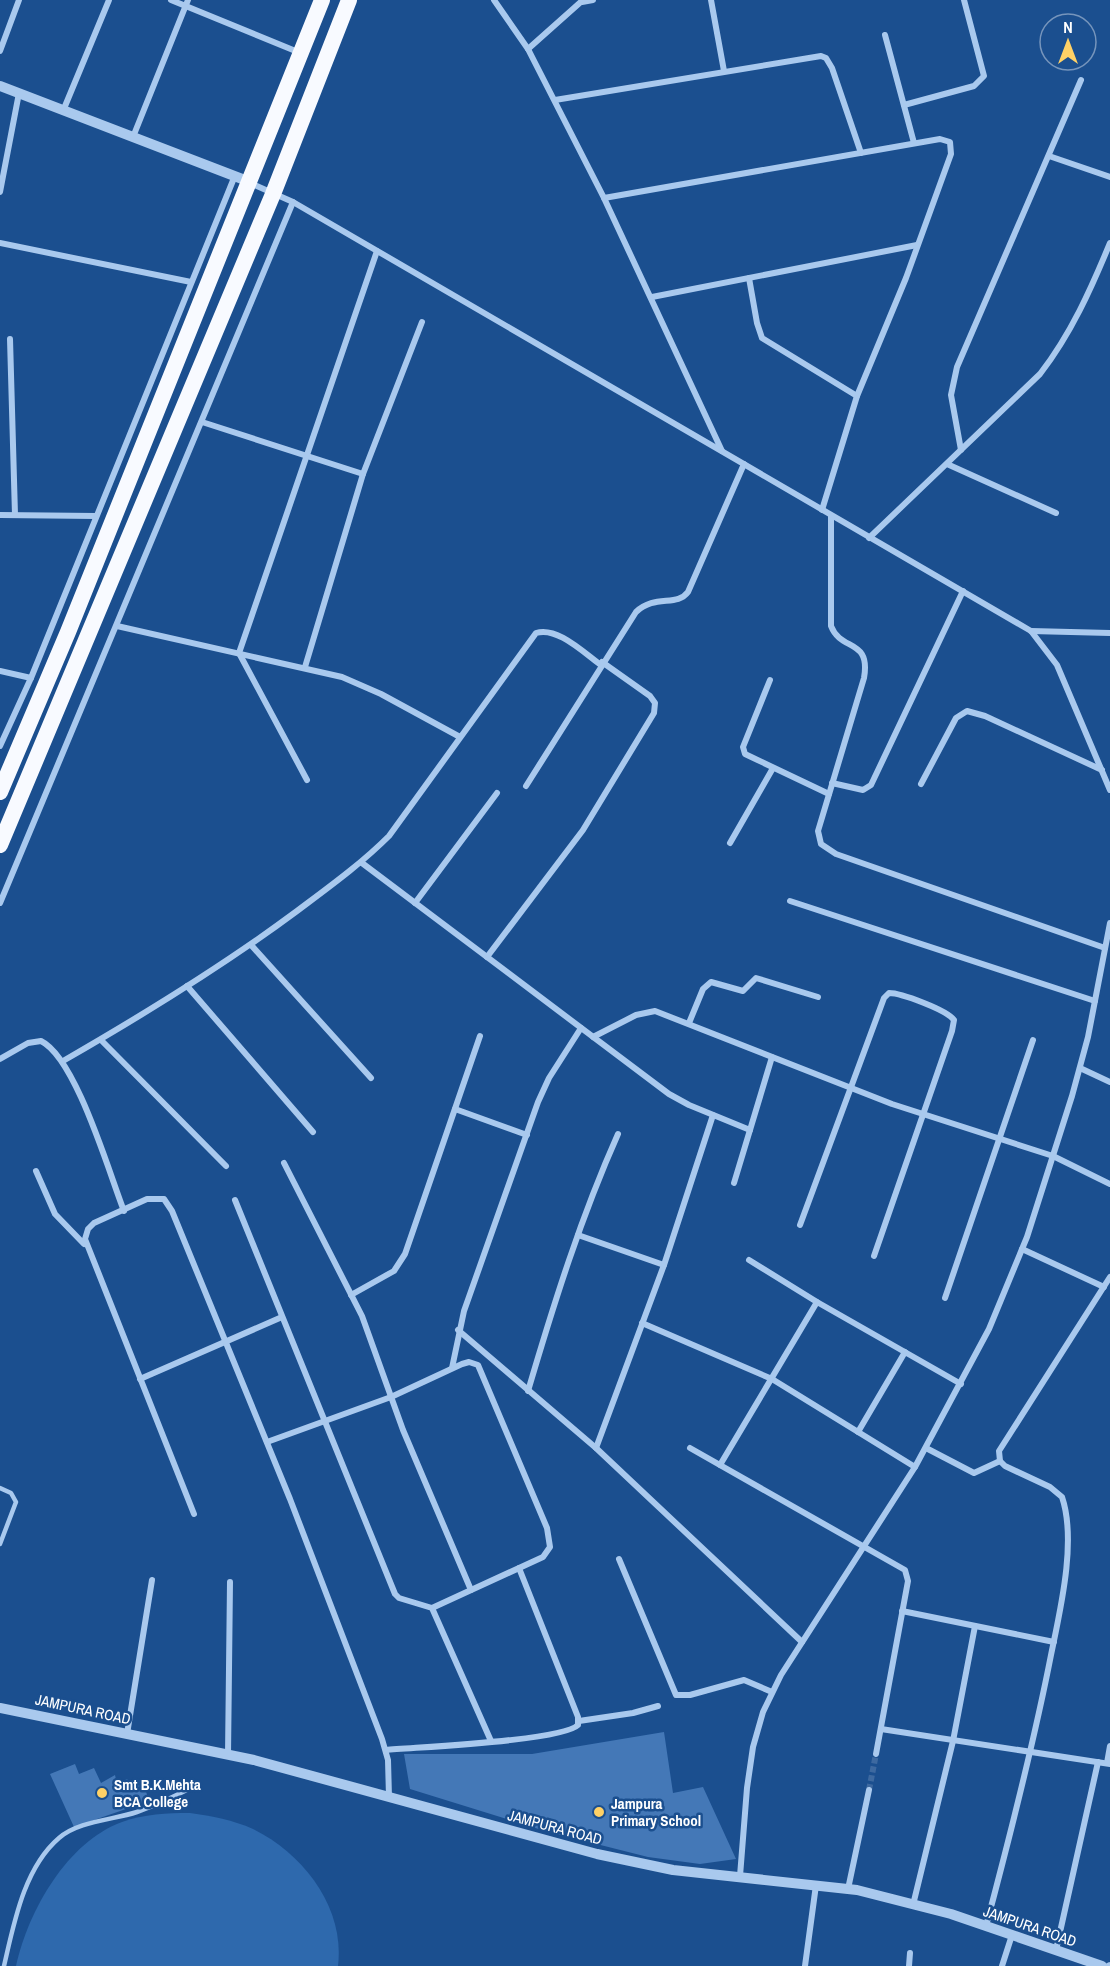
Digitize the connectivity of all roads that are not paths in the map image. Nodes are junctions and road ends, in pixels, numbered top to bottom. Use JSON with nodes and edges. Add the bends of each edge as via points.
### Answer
{"nodes":[{"id":1,"x":19,"y":0,"type":"edge"},
{"id":2,"x":109,"y":0,"type":"edge"},
{"id":3,"x":171,"y":0,"type":"edge"},
{"id":4,"x":322,"y":0,"type":"edge"},
{"id":5,"x":349,"y":0,"type":"edge"},
{"id":6,"x":494,"y":0,"type":"edge"},
{"id":7,"x":593,"y":0,"type":"edge"},
{"id":8,"x":711,"y":0,"type":"edge"},
{"id":9,"x":964,"y":0,"type":"edge"},
{"id":10,"x":582,"y":1,"type":"edge"},
{"id":11,"x":187,"y":3,"type":"edge"},
{"id":12,"x":885,"y":35,"type":"dead end"},
{"id":13,"x":528,"y":49,"type":"junction"},
{"id":14,"x":0,"y":51,"type":"edge"},
{"id":15,"x":302,"y":54,"type":"junction"},
{"id":16,"x":724,"y":71,"type":"junction"},
{"id":17,"x":1081,"y":80,"type":"dead end"},
{"id":18,"x":0,"y":86,"type":"edge"},
{"id":19,"x":19,"y":93,"type":"junction"},
{"id":20,"x":555,"y":100,"type":"junction"},
{"id":21,"x":904,"y":105,"type":"junction"},
{"id":22,"x":63,"y":111,"type":"junction"},
{"id":23,"x":133,"y":138,"type":"junction"},
{"id":24,"x":914,"y":143,"type":"junction"},
{"id":25,"x":861,"y":153,"type":"junction"},
{"id":26,"x":1049,"y":156,"type":"junction"},
{"id":27,"x":1110,"y":177,"type":"edge"},
{"id":28,"x":242,"y":180,"type":"junction"},
{"id":29,"x":0,"y":192,"type":"edge"},
{"id":30,"x":273,"y":194,"type":"junction"},
{"id":31,"x":604,"y":198,"type":"junction"},
{"id":32,"x":293,"y":202,"type":"junction"},
{"id":33,"x":0,"y":243,"type":"edge"},
{"id":34,"x":1110,"y":243,"type":"edge"},
{"id":35,"x":917,"y":245,"type":"junction"},
{"id":36,"x":377,"y":251,"type":"junction"},
{"id":37,"x":749,"y":278,"type":"junction"},
{"id":38,"x":191,"y":282,"type":"junction"},
{"id":39,"x":652,"y":297,"type":"junction"},
{"id":40,"x":422,"y":322,"type":"dead end"},
{"id":41,"x":10,"y":339,"type":"dead end"},
{"id":42,"x":857,"y":396,"type":"junction"},
{"id":43,"x":202,"y":422,"type":"junction"},
{"id":44,"x":961,"y":450,"type":"junction"},
{"id":45,"x":723,"y":451,"type":"junction"},
{"id":46,"x":306,"y":457,"type":"junction"},
{"id":47,"x":744,"y":464,"type":"junction"},
{"id":48,"x":947,"y":464,"type":"junction"},
{"id":49,"x":363,"y":474,"type":"junction"},
{"id":50,"x":822,"y":510,"type":"junction"},
{"id":51,"x":1056,"y":513,"type":"dead end"},
{"id":52,"x":0,"y":515,"type":"edge"},
{"id":53,"x":15,"y":515,"type":"junction"},
{"id":54,"x":96,"y":516,"type":"junction"},
{"id":55,"x":831,"y":516,"type":"junction"},
{"id":56,"x":869,"y":538,"type":"junction"},
{"id":57,"x":963,"y":591,"type":"junction"},
{"id":58,"x":117,"y":626,"type":"junction"},
{"id":59,"x":1031,"y":631,"type":"junction"},
{"id":60,"x":1110,"y":633,"type":"edge"},
{"id":61,"x":239,"y":653,"type":"junction"},
{"id":62,"x":601,"y":663,"type":"junction"},
{"id":63,"x":305,"y":667,"type":"junction"},
{"id":64,"x":0,"y":671,"type":"edge"},
{"id":65,"x":31,"y":678,"type":"junction"},
{"id":66,"x":770,"y":680,"type":"dead end"},
{"id":67,"x":460,"y":737,"type":"junction"},
{"id":68,"x":0,"y":746,"type":"edge"},
{"id":69,"x":773,"y":768,"type":"junction"},
{"id":70,"x":1102,"y":770,"type":"junction"},
{"id":71,"x":308,"y":780,"type":"dead end"},
{"id":72,"x":832,"y":783,"type":"junction"},
{"id":73,"x":921,"y":784,"type":"dead end"},
{"id":74,"x":526,"y":786,"type":"dead end"},
{"id":75,"x":1110,"y":790,"type":"edge"},
{"id":76,"x":0,"y":792,"type":"edge"},
{"id":77,"x":497,"y":793,"type":"dead end"},
{"id":78,"x":829,"y":794,"type":"junction"},
{"id":79,"x":730,"y":843,"type":"dead end"},
{"id":80,"x":0,"y":845,"type":"edge"},
{"id":81,"x":362,"y":863,"type":"junction"},
{"id":82,"x":790,"y":901,"type":"dead end"},
{"id":83,"x":0,"y":903,"type":"edge"},
{"id":84,"x":415,"y":903,"type":"junction"},
{"id":85,"x":1110,"y":923,"type":"edge"},
{"id":86,"x":251,"y":945,"type":"junction"},
{"id":87,"x":1105,"y":948,"type":"junction"},
{"id":88,"x":487,"y":957,"type":"junction"},
{"id":89,"x":187,"y":986,"type":"junction"},
{"id":90,"x":818,"y":996,"type":"dead end"},
{"id":91,"x":1095,"y":1001,"type":"junction"},
{"id":92,"x":688,"y":1023,"type":"junction"},
{"id":93,"x":581,"y":1028,"type":"junction"},
{"id":94,"x":480,"y":1036,"type":"dead end"},
{"id":95,"x":593,"y":1037,"type":"junction"},
{"id":96,"x":100,"y":1040,"type":"junction"},
{"id":97,"x":1033,"y":1040,"type":"dead end"},
{"id":98,"x":772,"y":1058,"type":"junction"},
{"id":99,"x":0,"y":1059,"type":"edge"},
{"id":100,"x":63,"y":1061,"type":"junction"},
{"id":101,"x":1080,"y":1068,"type":"junction"},
{"id":102,"x":371,"y":1078,"type":"dead end"},
{"id":103,"x":1110,"y":1082,"type":"edge"},
{"id":104,"x":850,"y":1088,"type":"junction"},
{"id":105,"x":455,"y":1109,"type":"junction"},
{"id":106,"x":923,"y":1114,"type":"junction"},
{"id":107,"x":713,"y":1115,"type":"junction"},
{"id":108,"x":750,"y":1130,"type":"junction"},
{"id":109,"x":313,"y":1132,"type":"dead end"},
{"id":110,"x":618,"y":1134,"type":"dead end"},
{"id":111,"x":527,"y":1135,"type":"junction"},
{"id":112,"x":998,"y":1138,"type":"junction"},
{"id":113,"x":1053,"y":1156,"type":"junction"},
{"id":114,"x":284,"y":1163,"type":"dead end"},
{"id":115,"x":226,"y":1166,"type":"dead end"},
{"id":116,"x":36,"y":1171,"type":"dead end"},
{"id":117,"x":734,"y":1183,"type":"dead end"},
{"id":118,"x":1110,"y":1184,"type":"edge"},
{"id":119,"x":235,"y":1200,"type":"dead end"},
{"id":120,"x":124,"y":1211,"type":"junction"},
{"id":121,"x":800,"y":1226,"type":"dead end"},
{"id":122,"x":578,"y":1235,"type":"junction"},
{"id":123,"x":86,"y":1246,"type":"junction"},
{"id":124,"x":1022,"y":1249,"type":"junction"},
{"id":125,"x":874,"y":1256,"type":"dead end"},
{"id":126,"x":749,"y":1260,"type":"dead end"},
{"id":127,"x":664,"y":1265,"type":"junction"},
{"id":128,"x":1110,"y":1277,"type":"edge"},
{"id":129,"x":1104,"y":1287,"type":"junction"},
{"id":130,"x":351,"y":1295,"type":"junction"},
{"id":131,"x":945,"y":1298,"type":"dead end"},
{"id":132,"x":817,"y":1302,"type":"junction"},
{"id":133,"x":282,"y":1317,"type":"junction"},
{"id":134,"x":642,"y":1323,"type":"junction"},
{"id":135,"x":458,"y":1330,"type":"junction"},
{"id":136,"x":225,"y":1341,"type":"junction"},
{"id":137,"x":905,"y":1352,"type":"junction"},
{"id":138,"x":452,"y":1368,"type":"junction"},
{"id":139,"x":772,"y":1379,"type":"junction"},
{"id":140,"x":140,"y":1380,"type":"junction"},
{"id":141,"x":961,"y":1384,"type":"junction"},
{"id":142,"x":528,"y":1391,"type":"junction"},
{"id":143,"x":391,"y":1396,"type":"junction"},
{"id":144,"x":325,"y":1422,"type":"junction"},
{"id":145,"x":858,"y":1432,"type":"junction"},
{"id":146,"x":267,"y":1442,"type":"junction"},
{"id":147,"x":596,"y":1448,"type":"junction"},
{"id":148,"x":690,"y":1448,"type":"dead end"},
{"id":149,"x":926,"y":1448,"type":"junction"},
{"id":150,"x":1000,"y":1461,"type":"junction"},
{"id":151,"x":720,"y":1465,"type":"junction"},
{"id":152,"x":915,"y":1467,"type":"junction"},
{"id":153,"x":0,"y":1488,"type":"edge"},
{"id":154,"x":194,"y":1514,"type":"dead end"},
{"id":155,"x":0,"y":1544,"type":"edge"},
{"id":156,"x":863,"y":1548,"type":"junction"},
{"id":157,"x":619,"y":1559,"type":"dead end"},
{"id":158,"x":519,"y":1568,"type":"junction"},
{"id":159,"x":152,"y":1580,"type":"dead end"},
{"id":160,"x":230,"y":1582,"type":"dead end"},
{"id":161,"x":471,"y":1590,"type":"junction"},
{"id":162,"x":432,"y":1608,"type":"junction"},
{"id":163,"x":903,"y":1611,"type":"junction"},
{"id":164,"x":975,"y":1626,"type":"junction"},
{"id":165,"x":802,"y":1642,"type":"junction"},
{"id":166,"x":1054,"y":1642,"type":"junction"},
{"id":167,"x":772,"y":1692,"type":"junction"},
{"id":168,"x":658,"y":1706,"type":"dead end"},
{"id":169,"x":0,"y":1708,"type":"edge"},
{"id":170,"x":579,"y":1721,"type":"junction"},
{"id":171,"x":881,"y":1729,"type":"junction"},
{"id":172,"x":127,"y":1734,"type":"junction"},
{"id":173,"x":491,"y":1741,"type":"junction"},
{"id":174,"x":953,"y":1741,"type":"junction"},
{"id":175,"x":1110,"y":1746,"type":"edge"},
{"id":176,"x":386,"y":1750,"type":"junction"},
{"id":177,"x":1032,"y":1752,"type":"junction"},
{"id":178,"x":228,"y":1755,"type":"junction"},
{"id":179,"x":876,"y":1755,"type":"tunnel mouth"},
{"id":180,"x":1098,"y":1762,"type":"junction"},
{"id":181,"x":1108,"y":1763,"type":"edge"},
{"id":182,"x":199,"y":1784,"type":"dead end"},
{"id":183,"x":868,"y":1790,"type":"tunnel mouth"},
{"id":184,"x":389,"y":1797,"type":"junction"},
{"id":185,"x":740,"y":1876,"type":"junction"},
{"id":186,"x":816,"y":1885,"type":"junction"},
{"id":187,"x":848,"y":1889,"type":"junction"},
{"id":188,"x":913,"y":1905,"type":"junction"},
{"id":189,"x":986,"y":1926,"type":"junction"},
{"id":190,"x":1012,"y":1935,"type":"junction"},
{"id":191,"x":1056,"y":1950,"type":"junction"},
{"id":192,"x":910,"y":1953,"type":"dead end"},
{"id":193,"x":4,"y":1966,"type":"edge"},
{"id":194,"x":805,"y":1966,"type":"edge"},
{"id":195,"x":909,"y":1966,"type":"edge"},
{"id":196,"x":1002,"y":1966,"type":"edge"},
{"id":197,"x":1102,"y":1966,"type":"edge"}],
"edges":[{"from":1,"to":14,"type":"street"},
{"from":2,"to":22,"type":"street"},
{"from":3,"to":11,"type":"street"},
{"from":4,"to":15,"type":"highway"},
{"from":5,"to":30,"type":"highway"},
{"from":6,"to":13,"type":"street"},
{"from":7,"to":10,"type":"street"},
{"from":8,"to":16,"type":"street"},
{"from":9,"to":21,"type":"street","via":[[984,76],[974,86]]},
{"from":10,"to":13,"type":"street"},
{"from":11,"to":15,"type":"street"},
{"from":11,"to":23,"type":"street"},
{"from":12,"to":21,"type":"street"},
{"from":13,"to":20,"type":"street"},
{"from":15,"to":28,"type":"highway"},
{"from":16,"to":20,"type":"street"},
{"from":16,"to":25,"type":"street","via":[[814,55],[826,58]]},
{"from":17,"to":26,"type":"street"},
{"from":18,"to":19,"type":"street"},
{"from":19,"to":22,"type":"street"},
{"from":19,"to":29,"type":"street"},
{"from":20,"to":31,"type":"street"},
{"from":21,"to":24,"type":"street"},
{"from":22,"to":23,"type":"street"},
{"from":23,"to":28,"type":"street"},
{"from":24,"to":25,"type":"street"},
{"from":24,"to":35,"type":"street","via":[[947,139],[952,147]]},
{"from":25,"to":31,"type":"street"},
{"from":26,"to":27,"type":"street"},
{"from":26,"to":44,"type":"street","via":[[952,382],[952,407]]},
{"from":28,"to":30,"type":"street"},
{"from":28,"to":38,"type":"street"},
{"from":28,"to":76,"type":"highway"},
{"from":30,"to":32,"type":"street"},
{"from":30,"to":80,"type":"highway"},
{"from":31,"to":39,"type":"street"},
{"from":32,"to":36,"type":"street"},
{"from":32,"to":43,"type":"street"},
{"from":33,"to":38,"type":"street"},
{"from":34,"to":44,"type":"street","via":[[1057,353]]},
{"from":35,"to":37,"type":"street"},
{"from":35,"to":42,"type":"street"},
{"from":36,"to":45,"type":"street"},
{"from":36,"to":46,"type":"street"},
{"from":37,"to":39,"type":"street"},
{"from":37,"to":42,"type":"street","via":[[762,338]]},
{"from":38,"to":54,"type":"street"},
{"from":39,"to":45,"type":"street"},
{"from":40,"to":49,"type":"street"},
{"from":41,"to":53,"type":"street"},
{"from":42,"to":50,"type":"street"},
{"from":43,"to":46,"type":"street"},
{"from":43,"to":58,"type":"street"},
{"from":44,"to":48,"type":"street"},
{"from":45,"to":47,"type":"street"},
{"from":46,"to":49,"type":"street"},
{"from":46,"to":61,"type":"street"},
{"from":47,"to":50,"type":"street"},
{"from":47,"to":62,"type":"street","via":[[688,592],[679,600],[656,600],[642,605]]},
{"from":48,"to":51,"type":"street"},
{"from":48,"to":56,"type":"street"},
{"from":49,"to":63,"type":"street"},
{"from":50,"to":55,"type":"street"},
{"from":52,"to":53,"type":"street"},
{"from":53,"to":54,"type":"street"},
{"from":54,"to":65,"type":"street"},
{"from":55,"to":56,"type":"street"},
{"from":55,"to":72,"type":"street","via":[[831,626],[866,661]]},
{"from":56,"to":57,"type":"street"},
{"from":57,"to":59,"type":"street"},
{"from":57,"to":72,"type":"street","via":[[871,785],[863,790]]},
{"from":58,"to":61,"type":"street"},
{"from":58,"to":83,"type":"street"},
{"from":59,"to":60,"type":"street"},
{"from":59,"to":70,"type":"street","via":[[1057,664]]},
{"from":61,"to":63,"type":"street"},
{"from":61,"to":71,"type":"street"},
{"from":62,"to":67,"type":"street","via":[[556,634],[536,633]]},
{"from":62,"to":74,"type":"street"},
{"from":62,"to":88,"type":"street","via":[[650,696],[655,703],[654,714],[583,830]]},
{"from":63,"to":67,"type":"street","via":[[381,694]]},
{"from":64,"to":65,"type":"street"},
{"from":65,"to":68,"type":"street"},
{"from":66,"to":69,"type":"street","via":[[743,750]]},
{"from":67,"to":81,"type":"street","via":[[389,836]]},
{"from":69,"to":78,"type":"street"},
{"from":69,"to":79,"type":"street"},
{"from":70,"to":73,"type":"street","via":[[967,711],[956,718]]},
{"from":70,"to":75,"type":"street"},
{"from":72,"to":78,"type":"street"},
{"from":77,"to":84,"type":"street"},
{"from":78,"to":87,"type":"street","via":[[818,831],[821,844],[836,854]]},
{"from":81,"to":84,"type":"street"},
{"from":81,"to":86,"type":"street"},
{"from":82,"to":91,"type":"street"},
{"from":84,"to":88,"type":"street"},
{"from":85,"to":87,"type":"street"},
{"from":86,"to":89,"type":"street"},
{"from":86,"to":102,"type":"street"},
{"from":87,"to":91,"type":"street"},
{"from":88,"to":93,"type":"street"},
{"from":89,"to":96,"type":"street"},
{"from":89,"to":109,"type":"street"},
{"from":90,"to":92,"type":"street","via":[[756,978],[743,991],[711,982]]},
{"from":91,"to":101,"type":"street"},
{"from":92,"to":95,"type":"street","via":[[647,1011]]},
{"from":92,"to":98,"type":"street"},
{"from":93,"to":95,"type":"street"},
{"from":93,"to":111,"type":"street","via":[[549,1078]]},
{"from":94,"to":105,"type":"street"},
{"from":95,"to":107,"type":"street","via":[[669,1094]]},
{"from":96,"to":100,"type":"street"},
{"from":96,"to":115,"type":"street"},
{"from":97,"to":112,"type":"street"},
{"from":98,"to":104,"type":"street"},
{"from":98,"to":108,"type":"street"},
{"from":99,"to":100,"type":"street","via":[[28,1043],[41,1041]]},
{"from":100,"to":120,"type":"street","via":[[81,1097]]},
{"from":101,"to":103,"type":"street"},
{"from":101,"to":113,"type":"street"},
{"from":104,"to":106,"type":"street"},
{"from":104,"to":106,"type":"street","via":[[884,998],[889,993],[898,994],[947,1013],[954,1020]]},
{"from":104,"to":121,"type":"street"},
{"from":105,"to":111,"type":"street"},
{"from":105,"to":130,"type":"street","via":[[405,1254],[394,1271]]},
{"from":106,"to":112,"type":"street"},
{"from":106,"to":125,"type":"street"},
{"from":107,"to":108,"type":"street"},
{"from":107,"to":127,"type":"street"},
{"from":108,"to":117,"type":"street"},
{"from":110,"to":122,"type":"street"},
{"from":111,"to":135,"type":"street"},
{"from":112,"to":113,"type":"street"},
{"from":112,"to":131,"type":"street"},
{"from":113,"to":118,"type":"street"},
{"from":113,"to":124,"type":"street"},
{"from":114,"to":130,"type":"street"},
{"from":116,"to":123,"type":"street","via":[[55,1214]]},
{"from":119,"to":133,"type":"street"},
{"from":120,"to":123,"type":"street","via":[[94,1223],[85,1233]]},
{"from":120,"to":136,"type":"street","via":[[154,1198],[168,1203]]},
{"from":122,"to":127,"type":"street"},
{"from":122,"to":142,"type":"street"},
{"from":123,"to":140,"type":"street"},
{"from":124,"to":129,"type":"street"},
{"from":124,"to":141,"type":"street"},
{"from":126,"to":132,"type":"street"},
{"from":127,"to":134,"type":"street"},
{"from":128,"to":129,"type":"street"},
{"from":129,"to":150,"type":"street","via":[[1002,1442]]},
{"from":130,"to":143,"type":"street"},
{"from":132,"to":137,"type":"street"},
{"from":132,"to":139,"type":"street"},
{"from":133,"to":136,"type":"street"},
{"from":133,"to":144,"type":"street"},
{"from":134,"to":139,"type":"street"},
{"from":134,"to":147,"type":"street"},
{"from":135,"to":138,"type":"street"},
{"from":135,"to":142,"type":"street"},
{"from":136,"to":140,"type":"street"},
{"from":136,"to":146,"type":"street"},
{"from":137,"to":141,"type":"street"},
{"from":137,"to":145,"type":"street"},
{"from":138,"to":143,"type":"street"},
{"from":138,"to":158,"type":"street","via":[[469,1362],[482,1371],[547,1528],[548,1552]]},
{"from":139,"to":145,"type":"street"},
{"from":139,"to":151,"type":"street"},
{"from":140,"to":154,"type":"street"},
{"from":141,"to":149,"type":"street"},
{"from":142,"to":147,"type":"street"},
{"from":143,"to":144,"type":"street"},
{"from":143,"to":161,"type":"street"},
{"from":144,"to":146,"type":"street"},
{"from":144,"to":162,"type":"street","via":[[395,1594]]},
{"from":145,"to":152,"type":"street"},
{"from":146,"to":176,"type":"street"},
{"from":147,"to":165,"type":"street"},
{"from":148,"to":151,"type":"street"},
{"from":149,"to":150,"type":"street","via":[[974,1473]]},
{"from":149,"to":152,"type":"street"},
{"from":150,"to":166,"type":"street","via":[[1058,1492],[1065,1506],[1064,1584]]},
{"from":151,"to":156,"type":"street"},
{"from":152,"to":156,"type":"street"},
{"from":153,"to":155,"type":"lane","via":[[11,1493],[16,1503]]},
{"from":156,"to":163,"type":"street","via":[[905,1570],[908,1581]]},
{"from":156,"to":165,"type":"street"},
{"from":157,"to":167,"type":"street","via":[[676,1695],[690,1695],[744,1680]]},
{"from":158,"to":161,"type":"street"},
{"from":158,"to":170,"type":"street"},
{"from":159,"to":172,"type":"street"},
{"from":160,"to":178,"type":"street"},
{"from":161,"to":162,"type":"street"},
{"from":162,"to":173,"type":"street"},
{"from":163,"to":164,"type":"street"},
{"from":163,"to":171,"type":"street"},
{"from":164,"to":166,"type":"street"},
{"from":164,"to":174,"type":"street"},
{"from":165,"to":167,"type":"street"},
{"from":166,"to":177,"type":"street"},
{"from":167,"to":185,"type":"street","via":[[753,1747]]},
{"from":168,"to":170,"type":"street"},
{"from":169,"to":172,"type":"street","name":"JAMPURA ROAD"},
{"from":170,"to":173,"type":"street","via":[[565,1732]]},
{"from":171,"to":174,"type":"street"},
{"from":171,"to":179,"type":"street"},
{"from":172,"to":178,"type":"street","name":"JAMPURA ROAD"},
{"from":173,"to":176,"type":"street"},
{"from":174,"to":177,"type":"street"},
{"from":174,"to":188,"type":"street"},
{"from":175,"to":181,"type":"street"},
{"from":176,"to":184,"type":"street"},
{"from":177,"to":180,"type":"street"},
{"from":177,"to":189,"type":"street"},
{"from":178,"to":184,"type":"street","name":"JAMPURA ROAD"},
{"from":180,"to":181,"type":"street"},
{"from":180,"to":191,"type":"street"},
{"from":182,"to":193,"type":"lane","via":[[137,1812],[60,1836],[28,1883]]},
{"from":183,"to":187,"type":"street"},
{"from":184,"to":185,"type":"street","name":"JAMPURA ROAD","via":[[597,1854],[673,1870]]},
{"from":185,"to":186,"type":"street","name":"JAMPURA ROAD"},
{"from":186,"to":187,"type":"street","name":"JAMPURA ROAD"},
{"from":186,"to":194,"type":"street"},
{"from":187,"to":188,"type":"street","name":"JAMPURA ROAD"},
{"from":188,"to":189,"type":"street","name":"JAMPURA ROAD"},
{"from":189,"to":190,"type":"street","name":"JAMPURA ROAD"},
{"from":190,"to":191,"type":"street","name":"JAMPURA ROAD"},
{"from":190,"to":196,"type":"street"},
{"from":191,"to":197,"type":"street","name":"JAMPURA ROAD"},
{"from":192,"to":195,"type":"street"}]}
